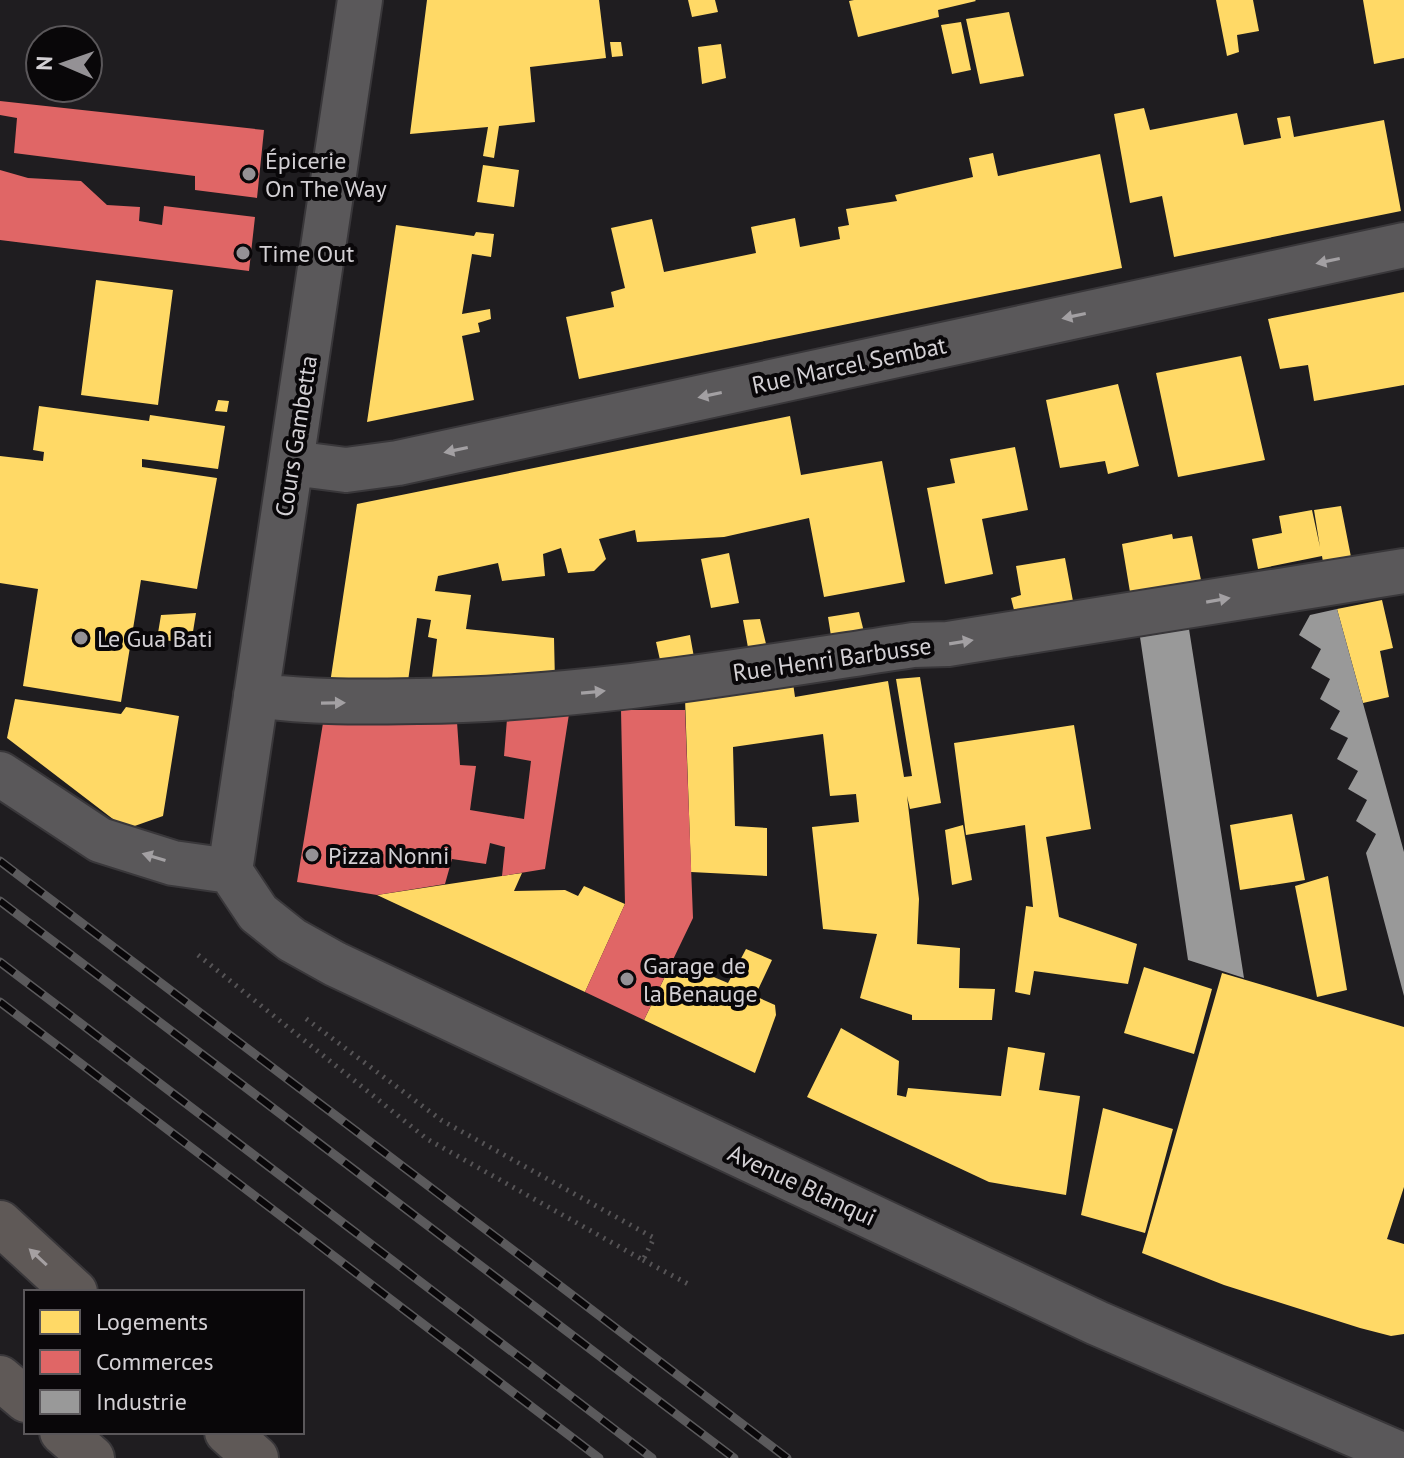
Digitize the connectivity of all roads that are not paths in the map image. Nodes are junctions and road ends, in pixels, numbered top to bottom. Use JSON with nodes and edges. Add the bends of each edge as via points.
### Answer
{"nodes":[{"id":1,"x":360,"y":0,"type":"edge"},
{"id":2,"x":1404,"y":245,"type":"edge"},
{"id":3,"x":292,"y":463,"type":"junction"},
{"id":4,"x":1404,"y":571,"type":"edge"},
{"id":5,"x":256,"y":695,"type":"junction"},
{"id":6,"x":0,"y":774,"type":"edge"},
{"id":7,"x":230,"y":871,"type":"junction"},
{"id":8,"x":0,"y":1223,"type":"edge"},
{"id":9,"x":73,"y":1290,"type":"edge"},
{"id":10,"x":0,"y":1378,"type":"edge"},
{"id":11,"x":24,"y":1398,"type":"edge"},
{"id":12,"x":64,"y":1434,"type":"edge"},
{"id":13,"x":229,"y":1434,"type":"edge"},
{"id":14,"x":1404,"y":1456,"type":"edge"},
{"id":15,"x":92,"y":1458,"type":"edge"},
{"id":16,"x":256,"y":1458,"type":"edge"}],
"edges":[{"from":1,"to":3,"type":"street","name":"Cours Gambetta"},
{"from":2,"to":3,"type":"street","name":"Rue Marcel Sembat","one_way":true,"via":[[398,463],[346,470]]},
{"from":3,"to":5,"type":"street","name":"Cours Gambetta"},
{"from":5,"to":4,"type":"street","name":"Rue Henri Barbusse","one_way":true,"via":[[313,703],[497,700],[623,689],[948,644]]},
{"from":5,"to":7,"type":"street","name":"Cours Gambetta"},
{"from":7,"to":6,"type":"street","one_way":true,"via":[[173,863],[100,840]]},
{"from":7,"to":14,"type":"street","name":"Avenue Blanqui","via":[[258,913],[335,964],[1097,1323]]},
{"from":9,"to":8,"type":"main road","one_way":true},
{"from":10,"to":11,"type":"main road"},
{"from":12,"to":15,"type":"main road"},
{"from":13,"to":16,"type":"main road"}]}
